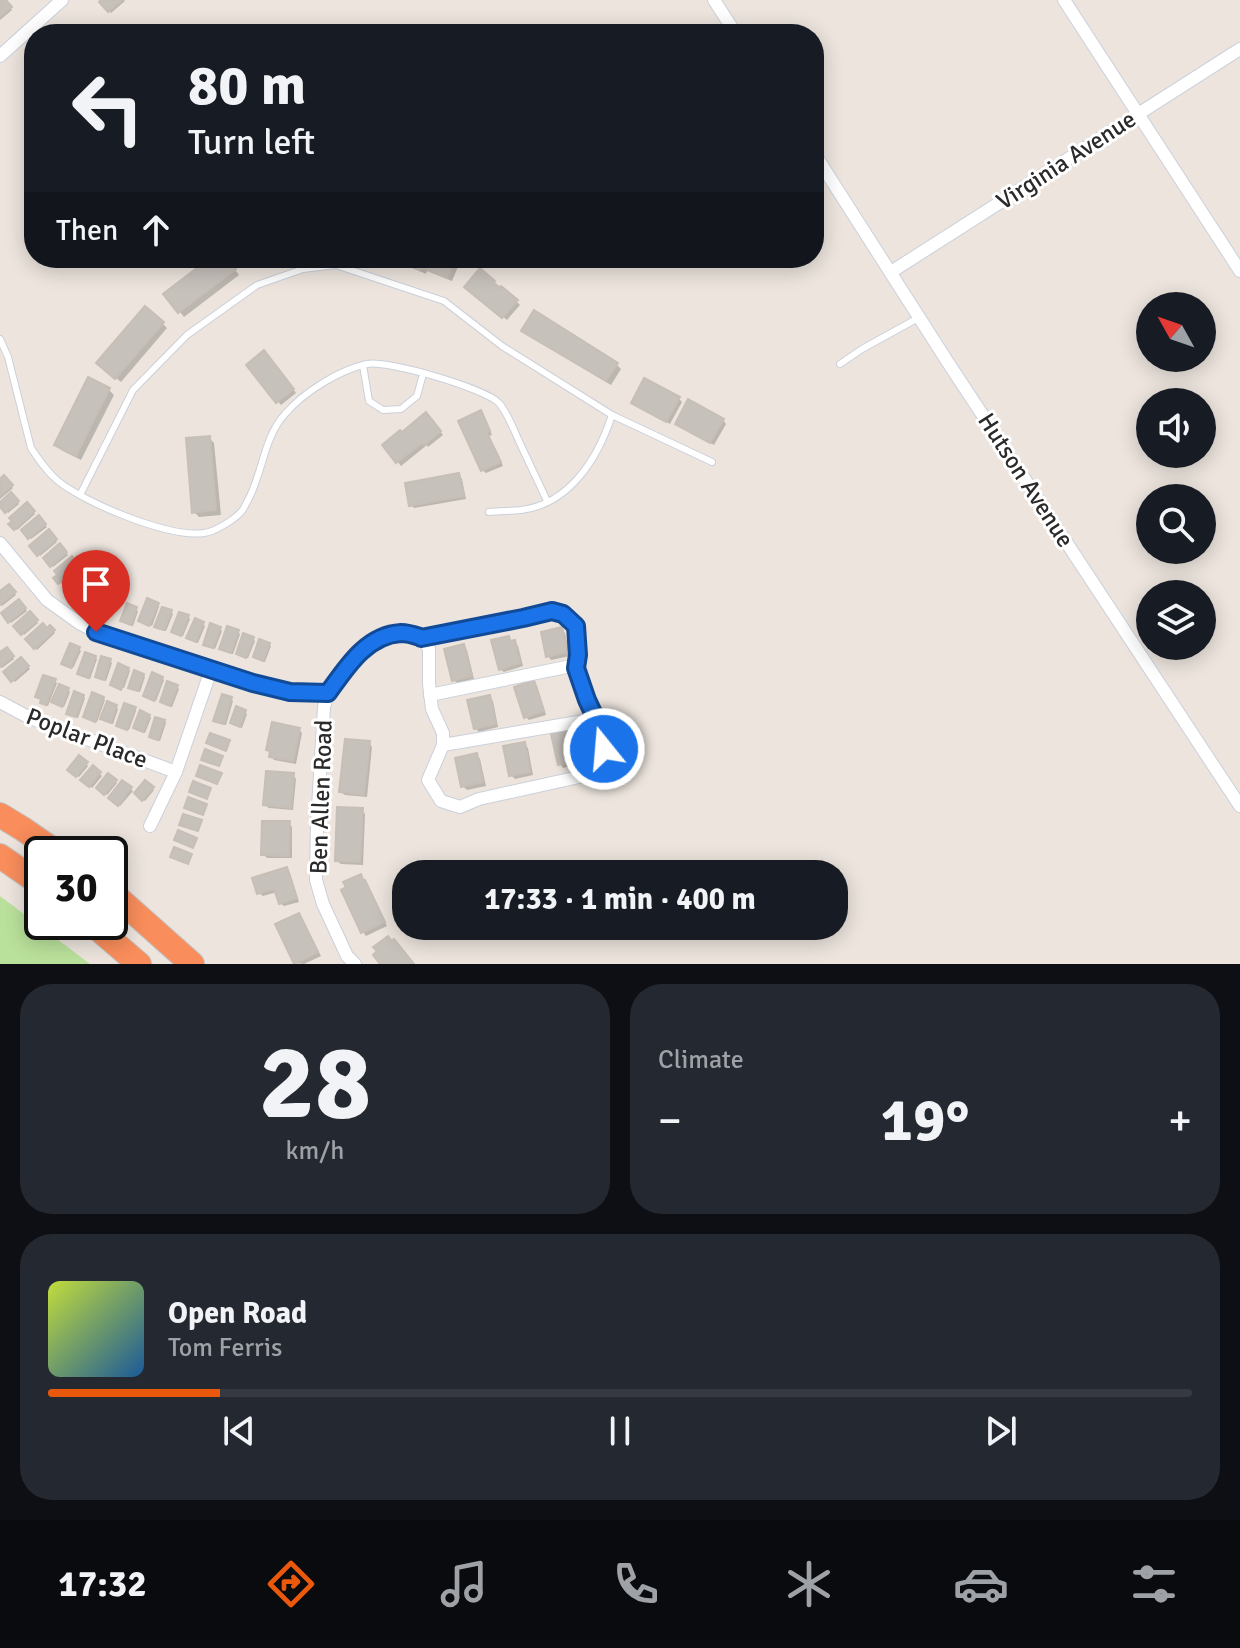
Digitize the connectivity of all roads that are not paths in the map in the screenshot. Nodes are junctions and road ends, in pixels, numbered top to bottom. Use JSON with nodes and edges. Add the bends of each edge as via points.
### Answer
{"nodes":[{"id":1,"x":62,"y":0,"type":"edge"},
{"id":2,"x":714,"y":0,"type":"edge"},
{"id":3,"x":1064,"y":0,"type":"edge"},
{"id":4,"x":35,"y":24,"type":"edge"},
{"id":5,"x":730,"y":24,"type":"edge"},
{"id":6,"x":24,"y":34,"type":"edge"},
{"id":7,"x":1240,"y":49,"type":"edge"},
{"id":8,"x":0,"y":56,"type":"edge"},
{"id":9,"x":1137,"y":114,"type":"junction"},
{"id":10,"x":824,"y":168,"type":"edge"},
{"id":11,"x":311,"y":268,"type":"edge"},
{"id":12,"x":345,"y":268,"type":"edge"},
{"id":13,"x":1240,"y":271,"type":"edge"},
{"id":14,"x":891,"y":272,"type":"junction"},
{"id":15,"x":920,"y":317,"type":"junction"},
{"id":16,"x":0,"y":339,"type":"edge"},
{"id":17,"x":840,"y":364,"type":"dead end"},
{"id":18,"x":363,"y":365,"type":"junction"},
{"id":19,"x":423,"y":374,"type":"junction"},
{"id":20,"x":612,"y":415,"type":"junction"},
{"id":21,"x":712,"y":462,"type":"dead end"},
{"id":22,"x":80,"y":495,"type":"junction"},
{"id":23,"x":547,"y":501,"type":"junction"},
{"id":24,"x":489,"y":512,"type":"dead end"},
{"id":25,"x":0,"y":543,"type":"edge"},
{"id":26,"x":421,"y":638,"type":"junction"},
{"id":27,"x":576,"y":665,"type":"junction"},
{"id":28,"x":211,"y":670,"type":"junction"},
{"id":29,"x":328,"y":693,"type":"junction"},
{"id":30,"x":430,"y":695,"type":"junction"},
{"id":31,"x":0,"y":702,"type":"edge"},
{"id":32,"x":596,"y":719,"type":"junction"},
{"id":33,"x":443,"y":745,"type":"junction"},
{"id":34,"x":176,"y":772,"type":"junction"},
{"id":35,"x":1240,"y":806,"type":"edge"},
{"id":36,"x":0,"y":815,"type":"edge"},
{"id":37,"x":150,"y":826,"type":"dead end"},
{"id":38,"x":33,"y":836,"type":"edge"},
{"id":39,"x":0,"y":856,"type":"edge"},
{"id":40,"x":24,"y":873,"type":"edge"},
{"id":41,"x":128,"y":907,"type":"edge"},
{"id":42,"x":111,"y":940,"type":"edge"},
{"id":43,"x":139,"y":964,"type":"edge"},
{"id":44,"x":192,"y":964,"type":"edge"},
{"id":45,"x":355,"y":964,"type":"edge"}],
"edges":[{"from":1,"to":4,"type":"street"},
{"from":2,"to":5,"type":"street"},
{"from":3,"to":9,"type":"street"},
{"from":6,"to":8,"type":"street"},
{"from":7,"to":9,"type":"street","name":"Virginia Avenue"},
{"from":9,"to":13,"type":"street"},
{"from":9,"to":14,"type":"street","name":"Virginia Avenue"},
{"from":10,"to":14,"type":"street","name":"Hutson Avenue"},
{"from":11,"to":22,"type":"lane","via":[[257,285],[161,360],[133,390]]},
{"from":12,"to":20,"type":"lane","via":[[444,301],[502,346]]},
{"from":14,"to":15,"type":"street","name":"Hutson Avenue"},
{"from":15,"to":17,"type":"lane"},
{"from":15,"to":35,"type":"street","name":"Hutson Avenue"},
{"from":16,"to":22,"type":"lane","via":[[31,448],[47,471]]},
{"from":18,"to":19,"type":"lane"},
{"from":18,"to":19,"type":"lane","via":[[369,401],[383,410],[401,409],[417,396]]},
{"from":18,"to":22,"type":"lane","via":[[325,381],[285,413],[271,434],[241,513],[215,530],[187,532],[127,518]]},
{"from":19,"to":23,"type":"lane","via":[[487,394],[499,404]]},
{"from":20,"to":21,"type":"lane"},
{"from":20,"to":23,"type":"lane","via":[[606,435],[577,481]]},
{"from":23,"to":24,"type":"lane","via":[[524,510]]},
{"from":25,"to":28,"type":"street","via":[[47,600],[79,623]]},
{"from":26,"to":27,"type":"street","name":"Ben Allen Road","via":[[552,611],[576,626]]},
{"from":26,"to":29,"type":"street","name":"Ben Allen Road","via":[[402,633],[378,638],[354,657]]},
{"from":26,"to":30,"type":"street","via":[[429,648]]},
{"from":27,"to":30,"type":"street"},
{"from":27,"to":32,"type":"street"},
{"from":28,"to":29,"type":"street","via":[[290,692]]},
{"from":28,"to":34,"type":"street"},
{"from":29,"to":45,"type":"street","name":"Ben Allen Road","via":[[316,880]]},
{"from":30,"to":33,"type":"street"},
{"from":31,"to":34,"type":"street","name":"Poplar Place"},
{"from":32,"to":33,"type":"street"},
{"from":32,"to":33,"type":"street","via":[[604,749],[588,775],[460,807],[441,801],[428,780]]},
{"from":34,"to":37,"type":"street"},
{"from":36,"to":38,"type":"highway"},
{"from":39,"to":40,"type":"highway"},
{"from":41,"to":44,"type":"highway"},
{"from":42,"to":43,"type":"highway"}]}
